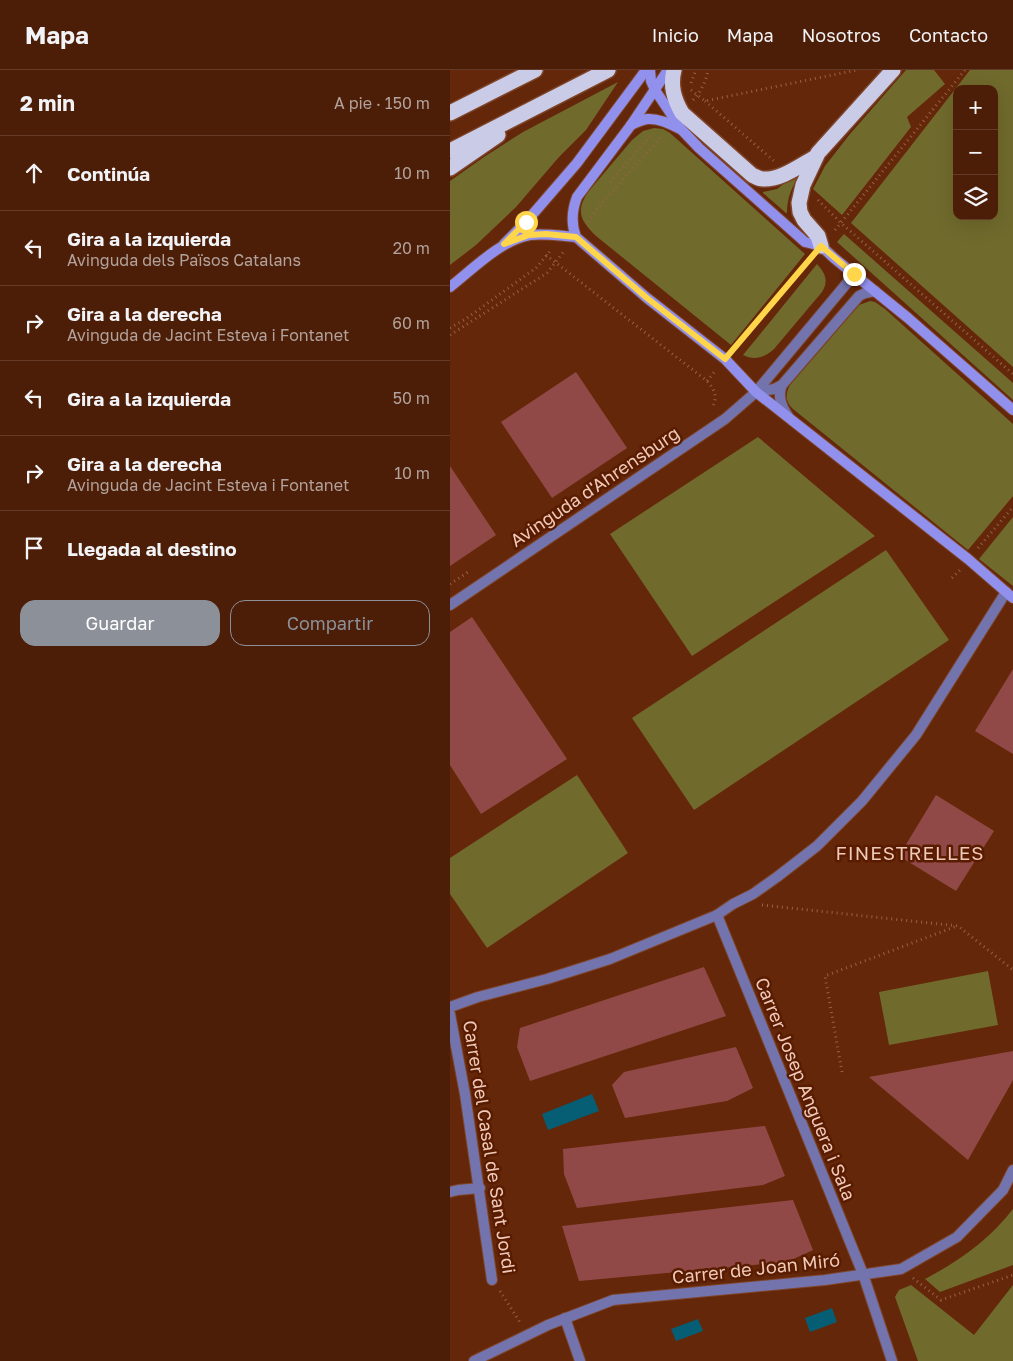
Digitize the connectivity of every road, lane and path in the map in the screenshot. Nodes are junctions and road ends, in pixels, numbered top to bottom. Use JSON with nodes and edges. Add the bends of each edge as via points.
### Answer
{"nodes":[{"id":1,"x":534,"y":70,"type":"edge"},
{"id":2,"x":608,"y":70,"type":"edge"},
{"id":3,"x":648,"y":70,"type":"edge"},
{"id":4,"x":668,"y":70,"type":"edge"},
{"id":5,"x":674,"y":70,"type":"edge"},
{"id":6,"x":696,"y":70,"type":"edge"},
{"id":7,"x":708,"y":70,"type":"edge"},
{"id":8,"x":857,"y":70,"type":"edge"},
{"id":9,"x":893,"y":70,"type":"edge"},
{"id":10,"x":965,"y":70,"type":"edge"},
{"id":11,"x":655,"y":90,"type":"junction"},
{"id":12,"x":698,"y":95,"type":"junction"},
{"id":13,"x":549,"y":100,"type":"junction"},
{"id":14,"x":692,"y":102,"type":"dead end"},
{"id":15,"x":450,"y":112,"type":"edge"},
{"id":16,"x":662,"y":121,"type":"junction"},
{"id":17,"x":631,"y":125,"type":"junction"},
{"id":18,"x":681,"y":129,"type":"junction"},
{"id":19,"x":666,"y":131,"type":"dead end"},
{"id":20,"x":450,"y":151,"type":"edge"},
{"id":21,"x":814,"y":158,"type":"junction"},
{"id":22,"x":450,"y":168,"type":"edge"},
{"id":23,"x":608,"y":183,"type":"dead end"},
{"id":24,"x":841,"y":223,"type":"junction"},
{"id":25,"x":585,"y":226,"type":"dead end"},
{"id":26,"x":576,"y":237,"type":"junction"},
{"id":27,"x":504,"y":244,"type":"junction"},
{"id":28,"x":556,"y":246,"type":"dead end"},
{"id":29,"x":821,"y":246,"type":"junction"},
{"id":30,"x":565,"y":250,"type":"dead end"},
{"id":31,"x":546,"y":255,"type":"junction"},
{"id":32,"x":556,"y":262,"type":"junction"},
{"id":33,"x":854,"y":274,"type":"junction"},
{"id":34,"x":450,"y":287,"type":"edge"},
{"id":35,"x":875,"y":291,"type":"junction"},
{"id":36,"x":450,"y":328,"type":"edge"},
{"id":37,"x":450,"y":335,"type":"edge"},
{"id":38,"x":725,"y":359,"type":"junction"},
{"id":39,"x":1013,"y":374,"type":"edge"},
{"id":40,"x":706,"y":381,"type":"junction"},
{"id":41,"x":782,"y":385,"type":"junction"},
{"id":42,"x":756,"y":392,"type":"junction"},
{"id":43,"x":1013,"y":410,"type":"edge"},
{"id":44,"x":710,"y":411,"type":"dead end"},
{"id":45,"x":788,"y":417,"type":"junction"},
{"id":46,"x":1013,"y":507,"type":"edge"},
{"id":47,"x":976,"y":550,"type":"dead end"},
{"id":48,"x":960,"y":569,"type":"dead end"},
{"id":49,"x":952,"y":578,"type":"dead end"},
{"id":50,"x":1010,"y":595,"type":"edge"},
{"id":51,"x":450,"y":605,"type":"edge"},
{"id":52,"x":753,"y":894,"type":"junction"},
{"id":53,"x":717,"y":915,"type":"junction"},
{"id":54,"x":958,"y":926,"type":"junction"},
{"id":55,"x":1013,"y":970,"type":"edge"},
{"id":56,"x":450,"y":1007,"type":"edge"},
{"id":57,"x":450,"y":1014,"type":"edge"},
{"id":58,"x":842,"y":1072,"type":"dead end"},
{"id":59,"x":1013,"y":1170,"type":"edge"},
{"id":60,"x":480,"y":1188,"type":"junction"},
{"id":61,"x":450,"y":1192,"type":"edge"},
{"id":62,"x":901,"y":1270,"type":"junction"},
{"id":63,"x":863,"y":1274,"type":"junction"},
{"id":64,"x":1013,"y":1275,"type":"edge"},
{"id":65,"x":492,"y":1280,"type":"joint"},
{"id":66,"x":565,"y":1318,"type":"junction"},
{"id":67,"x":527,"y":1335,"type":"junction"},
{"id":68,"x":474,"y":1361,"type":"edge"},
{"id":69,"x":580,"y":1361,"type":"edge"},
{"id":70,"x":892,"y":1361,"type":"edge"}],
"edges":[{"from":1,"to":15,"type":"highway"},
{"from":2,"to":13,"type":"highway"},
{"from":3,"to":11,"type":"street"},
{"from":3,"to":27,"type":"street","via":[[577,163]]},
{"from":4,"to":11,"type":"street"},
{"from":5,"to":21,"type":"highway","via":[[672,92],[682,113],[752,175],[770,179]]},
{"from":6,"to":12,"type":"path","via":[[689,88]]},
{"from":7,"to":12,"type":"path"},
{"from":8,"to":12,"type":"path","via":[[705,101]]},
{"from":9,"to":21,"type":"highway"},
{"from":10,"to":24,"type":"path"},
{"from":11,"to":17,"type":"street"},
{"from":11,"to":18,"type":"street"},
{"from":12,"to":14,"type":"path"},
{"from":13,"to":20,"type":"highway"},
{"from":13,"to":22,"type":"highway"},
{"from":16,"to":17,"type":"street","via":[[646,119]]},
{"from":16,"to":18,"type":"street"},
{"from":16,"to":23,"type":"path"},
{"from":17,"to":26,"type":"street","via":[[577,196],[572,227]]},
{"from":18,"to":29,"type":"street","via":[[805,242]]},
{"from":19,"to":25,"type":"path"},
{"from":21,"to":29,"type":"highway","via":[[799,203],[804,220],[818,236]]},
{"from":24,"to":29,"type":"path"},
{"from":24,"to":39,"type":"path"},
{"from":26,"to":27,"type":"street","via":[[529,235]]},
{"from":26,"to":38,"type":"street"},
{"from":27,"to":34,"type":"street"},
{"from":28,"to":31,"type":"path"},
{"from":29,"to":33,"type":"street"},
{"from":29,"to":38,"type":"path"},
{"from":30,"to":32,"type":"path"},
{"from":31,"to":32,"type":"path"},
{"from":31,"to":36,"type":"path","via":[[536,268]]},
{"from":32,"to":37,"type":"path","via":[[547,273]]},
{"from":32,"to":40,"type":"path"},
{"from":33,"to":35,"type":"street"},
{"from":33,"to":42,"type":"street","name":"Avinguda d'Ahrensburg"},
{"from":35,"to":41,"type":"street","via":[[859,296]]},
{"from":35,"to":43,"type":"street"},
{"from":38,"to":40,"type":"path"},
{"from":38,"to":42,"type":"street"},
{"from":40,"to":44,"type":"path","via":[[714,389],[716,397]]},
{"from":41,"to":42,"type":"street","name":"Avinguda d'Ahrensburg"},
{"from":41,"to":45,"type":"street","via":[[780,399]]},
{"from":42,"to":45,"type":"street"},
{"from":42,"to":51,"type":"street","name":"Avinguda d'Ahrensburg","via":[[725,419]]},
{"from":45,"to":50,"type":"street"},
{"from":46,"to":47,"type":"path"},
{"from":48,"to":49,"type":"path"},
{"from":50,"to":52,"type":"street","via":[[916,735],[862,801],[817,846]]},
{"from":52,"to":53,"type":"street"},
{"from":52,"to":54,"type":"path","via":[[760,905]]},
{"from":53,"to":56,"type":"street","via":[[610,959]]},
{"from":53,"to":63,"type":"street","name":"Carrer Josep Anguera i Sala"},
{"from":54,"to":55,"type":"path"},
{"from":54,"to":58,"type":"path","via":[[825,976]]},
{"from":57,"to":60,"type":"street","name":"Carrer del Casal de Sant Jordi"},
{"from":59,"to":62,"type":"street","name":"Carrer de Joan Miró","via":[[1003,1190],[957,1238]]},
{"from":60,"to":61,"type":"street"},
{"from":60,"to":65,"type":"street","name":"Carrer del Casal de Sant Jordi"},
{"from":62,"to":63,"type":"street","name":"Carrer de Joan Miró"},
{"from":62,"to":64,"type":"path","via":[[941,1300]]},
{"from":63,"to":66,"type":"street","name":"Carrer de Joan Miró","via":[[613,1300]]},
{"from":63,"to":70,"type":"street","name":"Carrer Josep Anguera i Sala"},
{"from":65,"to":67,"type":"path","name":"Carrer del Casal de Sant Jordi"},
{"from":66,"to":67,"type":"street","name":"Carrer de Joan Miró"},
{"from":66,"to":69,"type":"street"},
{"from":67,"to":68,"type":"street","name":"Carrer de Joan Miró"}]}
